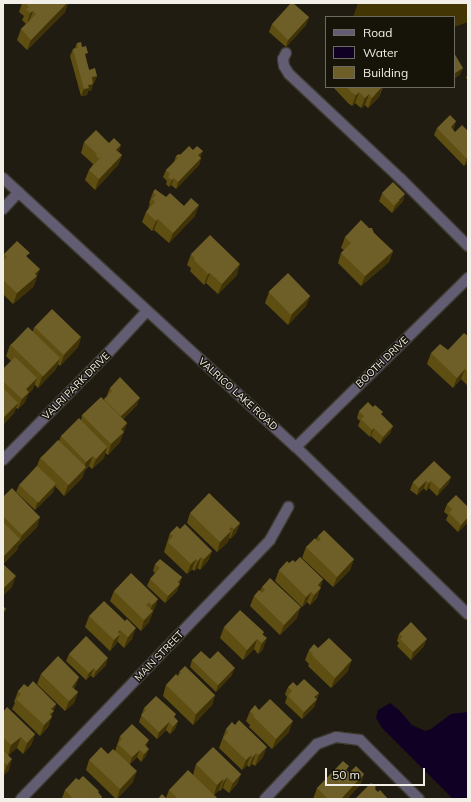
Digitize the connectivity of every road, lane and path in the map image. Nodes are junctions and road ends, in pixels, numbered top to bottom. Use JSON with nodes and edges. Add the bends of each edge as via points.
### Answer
{"nodes":[{"id":1,"x":286,"y":53,"type":"dead end"},
{"id":2,"x":3,"y":178,"type":"edge"},
{"id":3,"x":19,"y":192,"type":"junction"},
{"id":4,"x":3,"y":209,"type":"edge"},
{"id":5,"x":468,"y":246,"type":"edge"},
{"id":6,"x":468,"y":278,"type":"edge"},
{"id":7,"x":147,"y":311,"type":"junction"},
{"id":8,"x":296,"y":447,"type":"junction"},
{"id":9,"x":3,"y":460,"type":"edge"},
{"id":10,"x":288,"y":507,"type":"dead end"},
{"id":11,"x":468,"y":614,"type":"edge"},
{"id":12,"x":22,"y":799,"type":"edge"},
{"id":13,"x":265,"y":799,"type":"edge"},
{"id":14,"x":419,"y":799,"type":"edge"}],
"edges":[{"from":1,"to":5,"type":"street","via":[[283,59],[289,74],[402,179]]},
{"from":2,"to":3,"type":"street","name":"VALRICO LAKE ROAD"},
{"from":3,"to":4,"type":"street"},
{"from":3,"to":7,"type":"street","name":"VALRICO LAKE ROAD"},
{"from":6,"to":8,"type":"street","name":"BOOTH DRIVE"},
{"from":7,"to":8,"type":"street","name":"VALRICO LAKE ROAD"},
{"from":7,"to":9,"type":"street","name":"VALRI PARK DRIVE"},
{"from":8,"to":11,"type":"street","name":"VALRICO LAKE ROAD"},
{"from":10,"to":12,"type":"street","name":"MAIN STREET","via":[[270,540]]},
{"from":13,"to":14,"type":"street","via":[[317,744],[336,737],[360,740]]}]}
